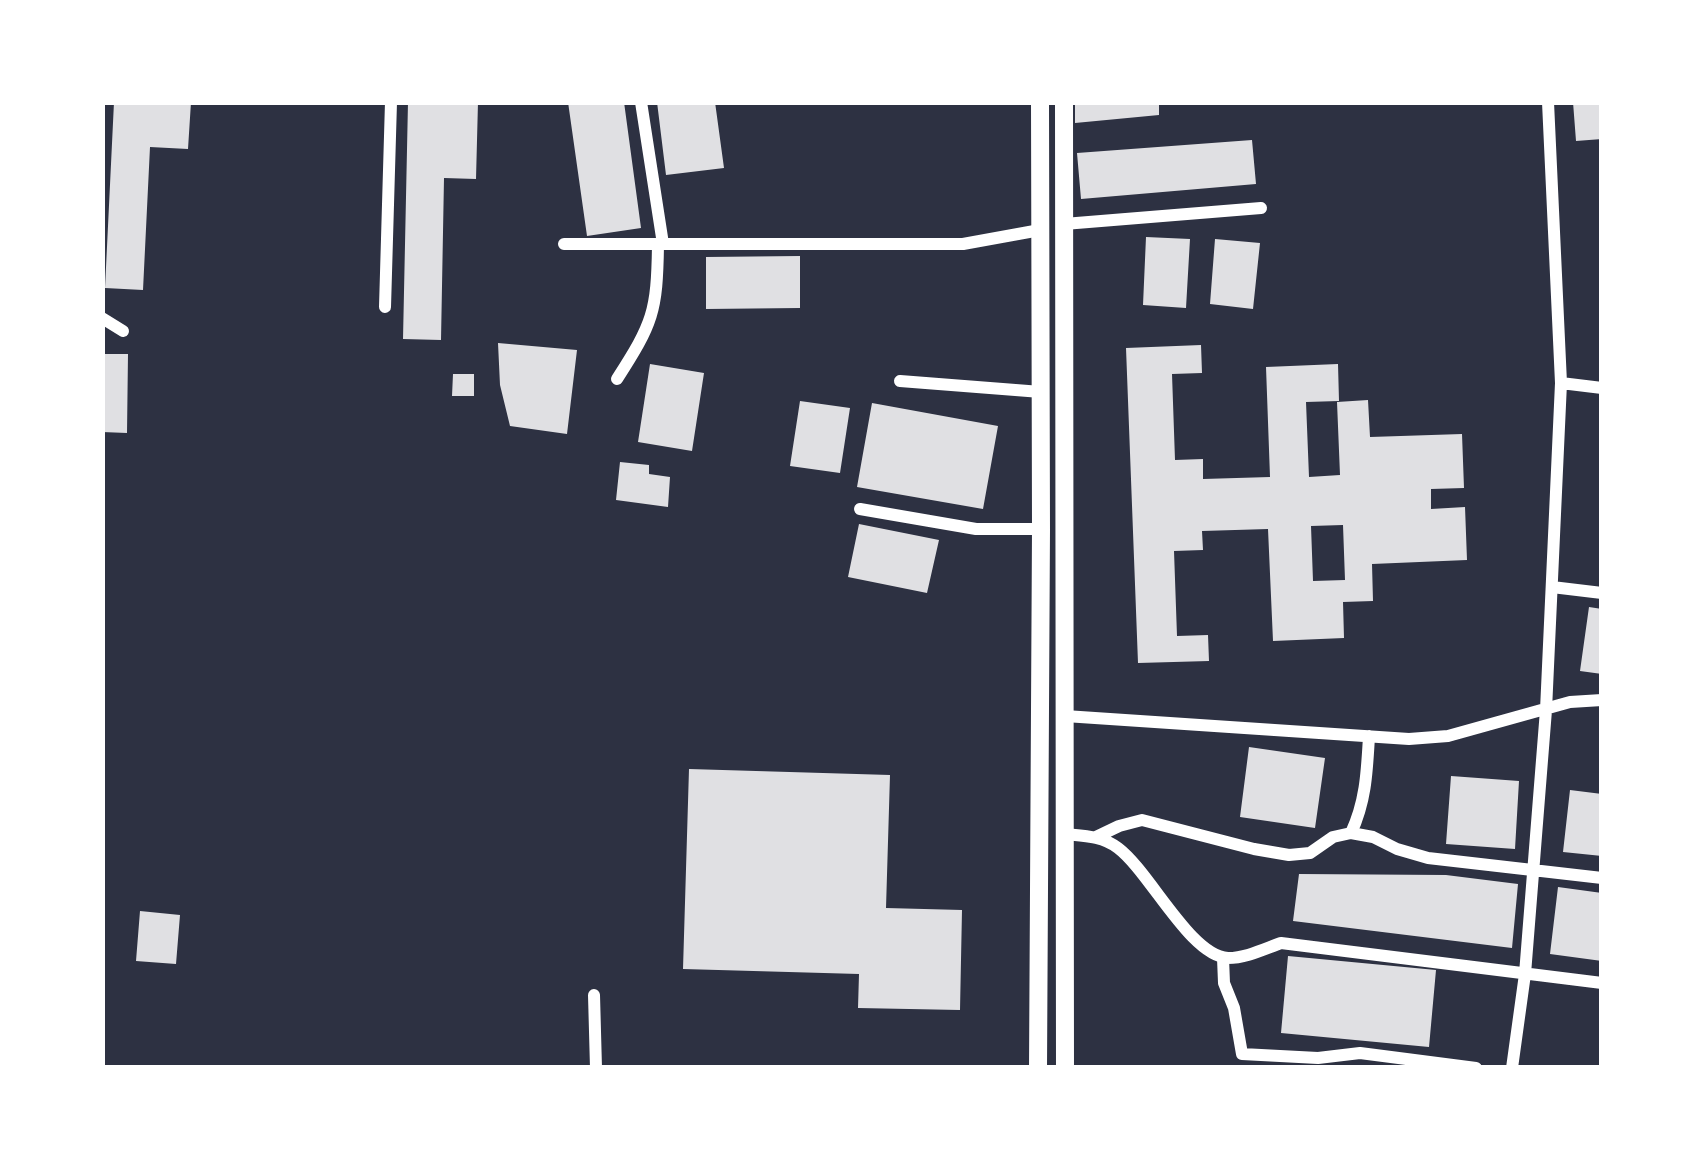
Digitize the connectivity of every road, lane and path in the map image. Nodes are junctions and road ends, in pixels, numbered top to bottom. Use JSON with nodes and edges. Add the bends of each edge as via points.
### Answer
{"nodes":[{"id":1,"x":392,"y":102,"type":"edge"},
{"id":2,"x":641,"y":102,"type":"edge"},
{"id":3,"x":1040,"y":102,"type":"edge"},
{"id":4,"x":1064,"y":102,"type":"edge"},
{"id":5,"x":1549,"y":102,"type":"edge"},
{"id":6,"x":1261,"y":208,"type":"dead end"},
{"id":7,"x":1064,"y":224,"type":"junction"},
{"id":8,"x":1040,"y":230,"type":"junction"},
{"id":9,"x":564,"y":244,"type":"dead end"},
{"id":10,"x":660,"y":244,"type":"junction"},
{"id":11,"x":385,"y":308,"type":"dead end"},
{"id":12,"x":102,"y":317,"type":"edge"},
{"id":13,"x":123,"y":331,"type":"dead end"},
{"id":14,"x":617,"y":379,"type":"dead end"},
{"id":15,"x":900,"y":381,"type":"dead end"},
{"id":16,"x":1561,"y":383,"type":"junction"},
{"id":17,"x":1602,"y":388,"type":"edge"},
{"id":18,"x":1041,"y":392,"type":"junction"},
{"id":19,"x":860,"y":508,"type":"dead end"},
{"id":20,"x":1041,"y":529,"type":"junction"},
{"id":21,"x":1552,"y":586,"type":"junction"},
{"id":22,"x":1602,"y":593,"type":"edge"},
{"id":23,"x":1602,"y":700,"type":"edge"},
{"id":24,"x":1546,"y":710,"type":"junction"},
{"id":25,"x":1065,"y":716,"type":"junction"},
{"id":26,"x":1369,"y":736,"type":"junction"},
{"id":27,"x":1351,"y":832,"type":"junction"},
{"id":28,"x":1065,"y":834,"type":"junction"},
{"id":29,"x":1096,"y":837,"type":"junction"},
{"id":30,"x":1533,"y":870,"type":"junction"},
{"id":31,"x":1602,"y":878,"type":"edge"},
{"id":32,"x":1223,"y":958,"type":"junction"},
{"id":33,"x":1526,"y":974,"type":"junction"},
{"id":34,"x":1602,"y":983,"type":"edge"},
{"id":35,"x":594,"y":995,"type":"dead end"},
{"id":36,"x":596,"y":1068,"type":"edge"},
{"id":37,"x":1038,"y":1068,"type":"edge"},
{"id":38,"x":1065,"y":1068,"type":"edge"},
{"id":39,"x":1475,"y":1068,"type":"edge"},
{"id":40,"x":1512,"y":1068,"type":"edge"}],
"edges":[{"from":1,"to":11,"type":"street"},
{"from":2,"to":10,"type":"street"},
{"from":3,"to":8,"type":"street"},
{"from":4,"to":7,"type":"street"},
{"from":5,"to":16,"type":"street"},
{"from":6,"to":7,"type":"street"},
{"from":7,"to":25,"type":"street"},
{"from":8,"to":10,"type":"street","via":[[962,244]]},
{"from":8,"to":18,"type":"street"},
{"from":9,"to":10,"type":"street"},
{"from":10,"to":14,"type":"street","via":[[652,316]]},
{"from":12,"to":13,"type":"street"},
{"from":15,"to":18,"type":"street"},
{"from":16,"to":17,"type":"street"},
{"from":16,"to":21,"type":"street"},
{"from":18,"to":20,"type":"street"},
{"from":19,"to":20,"type":"street","via":[[976,530]]},
{"from":20,"to":37,"type":"street"},
{"from":21,"to":22,"type":"street"},
{"from":21,"to":24,"type":"street"},
{"from":23,"to":24,"type":"street"},
{"from":24,"to":26,"type":"street","via":[[1448,736]]},
{"from":24,"to":30,"type":"street"},
{"from":25,"to":26,"type":"street"},
{"from":25,"to":28,"type":"street"},
{"from":26,"to":27,"type":"street","via":[[1367,785]]},
{"from":27,"to":29,"type":"street","via":[[1289,855],[1142,820]]},
{"from":27,"to":30,"type":"street","via":[[1428,858]]},
{"from":28,"to":29,"type":"street"},
{"from":28,"to":38,"type":"street"},
{"from":29,"to":32,"type":"street","via":[[1130,859],[1190,934]]},
{"from":30,"to":31,"type":"street"},
{"from":30,"to":33,"type":"street"},
{"from":32,"to":33,"type":"street","via":[[1281,943]]},
{"from":32,"to":39,"type":"street","via":[[1242,1054],[1360,1052]]},
{"from":33,"to":34,"type":"street"},
{"from":33,"to":40,"type":"street"},
{"from":35,"to":36,"type":"street"}]}
